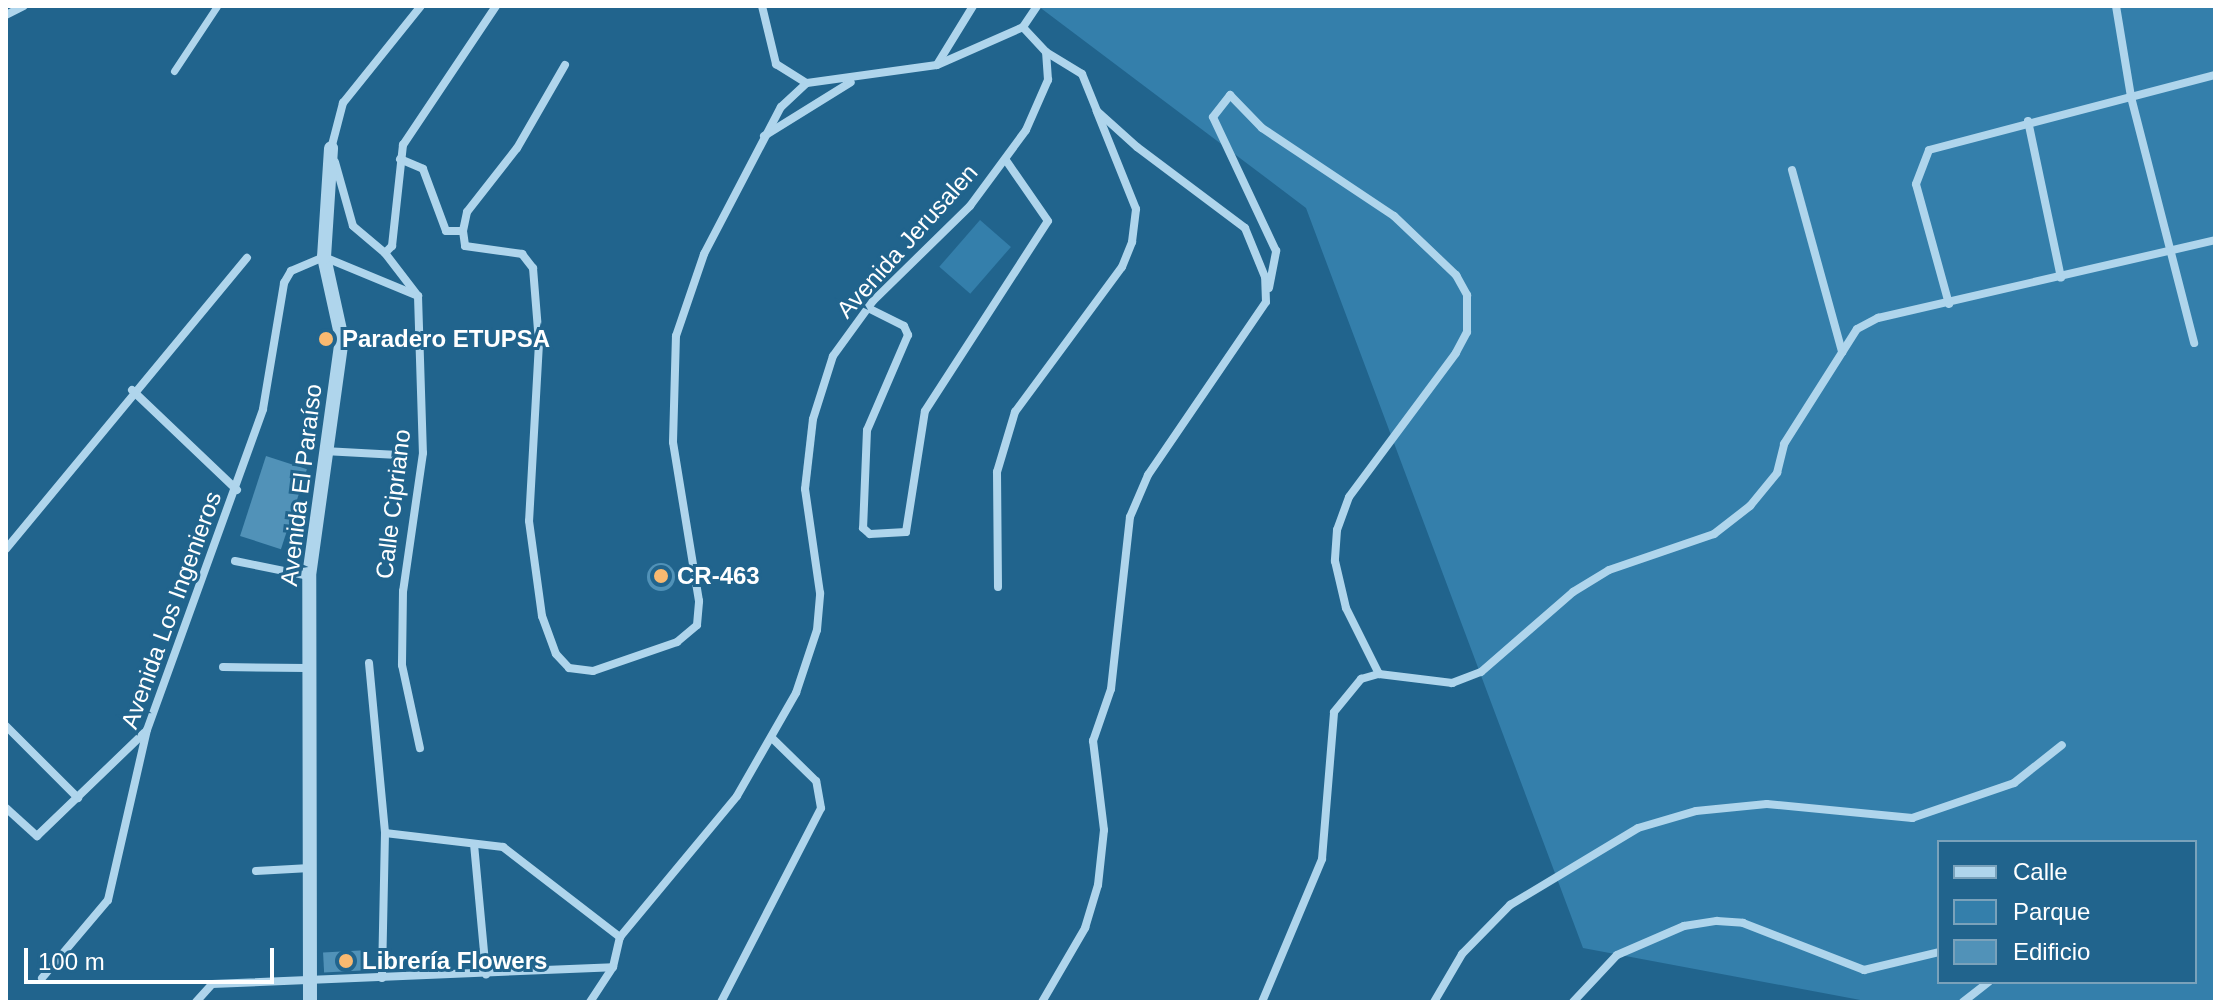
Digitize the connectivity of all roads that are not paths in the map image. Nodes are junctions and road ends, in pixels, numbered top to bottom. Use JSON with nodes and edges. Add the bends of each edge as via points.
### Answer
{"nodes":[{"id":1,"x":24,"y":6,"type":"edge"},
{"id":2,"x":217,"y":6,"type":"edge"},
{"id":3,"x":421,"y":6,"type":"edge"},
{"id":4,"x":496,"y":6,"type":"edge"},
{"id":5,"x":762,"y":6,"type":"edge"},
{"id":6,"x":973,"y":6,"type":"edge"},
{"id":7,"x":1037,"y":6,"type":"edge"},
{"id":8,"x":2116,"y":6,"type":"edge"},
{"id":9,"x":6,"y":15,"type":"edge"},
{"id":10,"x":1023,"y":27,"type":"junction"},
{"id":11,"x":1046,"y":52,"type":"junction"},
{"id":12,"x":565,"y":65,"type":"dead end"},
{"id":13,"x":937,"y":65,"type":"junction"},
{"id":14,"x":174,"y":71,"type":"dead end"},
{"id":15,"x":2215,"y":75,"type":"edge"},
{"id":16,"x":853,"y":80,"type":"junction"},
{"id":17,"x":807,"y":83,"type":"junction"},
{"id":18,"x":2131,"y":97,"type":"junction"},
{"id":19,"x":1097,"y":111,"type":"junction"},
{"id":20,"x":2028,"y":121,"type":"junction"},
{"id":21,"x":764,"y":137,"type":"junction"},
{"id":22,"x":331,"y":148,"type":"junction"},
{"id":23,"x":400,"y":159,"type":"junction"},
{"id":24,"x":1005,"y":159,"type":"junction"},
{"id":25,"x":1792,"y":170,"type":"dead end"},
{"id":26,"x":463,"y":231,"type":"junction"},
{"id":27,"x":2215,"y":240,"type":"edge"},
{"id":28,"x":2168,"y":249,"type":"junction"},
{"id":29,"x":385,"y":253,"type":"junction"},
{"id":30,"x":324,"y":257,"type":"junction"},
{"id":31,"x":247,"y":258,"type":"dead end"},
{"id":32,"x":2061,"y":278,"type":"junction"},
{"id":33,"x":418,"y":296,"type":"junction"},
{"id":34,"x":1266,"y":302,"type":"junction"},
{"id":35,"x":1949,"y":304,"type":"junction"},
{"id":36,"x":868,"y":308,"type":"junction"},
{"id":37,"x":2194,"y":343,"type":"dead end"},
{"id":38,"x":1842,"y":352,"type":"junction"},
{"id":39,"x":132,"y":390,"type":"junction"},
{"id":40,"x":323,"y":451,"type":"junction"},
{"id":41,"x":398,"y":455,"type":"dead end"},
{"id":42,"x":237,"y":490,"type":"junction"},
{"id":43,"x":6,"y":549,"type":"edge"},
{"id":44,"x":235,"y":561,"type":"dead end"},
{"id":45,"x":309,"y":576,"type":"junction"},
{"id":46,"x":998,"y":587,"type":"dead end"},
{"id":47,"x":369,"y":663,"type":"dead end"},
{"id":48,"x":223,"y":667,"type":"dead end"},
{"id":49,"x":306,"y":668,"type":"junction"},
{"id":50,"x":1379,"y":674,"type":"junction"},
{"id":51,"x":6,"y":726,"type":"edge"},
{"id":52,"x":147,"y":730,"type":"junction"},
{"id":53,"x":772,"y":738,"type":"junction"},
{"id":54,"x":2062,"y":745,"type":"dead end"},
{"id":55,"x":420,"y":748,"type":"dead end"},
{"id":56,"x":78,"y":798,"type":"junction"},
{"id":57,"x":6,"y":808,"type":"edge"},
{"id":58,"x":385,"y":833,"type":"junction"},
{"id":59,"x":474,"y":844,"type":"junction"},
{"id":60,"x":310,"y":868,"type":"junction"},
{"id":61,"x":256,"y":871,"type":"dead end"},
{"id":62,"x":620,"y":937,"type":"junction"},
{"id":63,"x":1937,"y":952,"type":"edge"},
{"id":64,"x":613,"y":967,"type":"junction"},
{"id":65,"x":486,"y":974,"type":"junction"},
{"id":66,"x":42,"y":978,"type":"dead end"},
{"id":67,"x":382,"y":978,"type":"junction"},
{"id":68,"x":310,"y":981,"type":"junction"},
{"id":69,"x":1986,"y":984,"type":"edge"},
{"id":70,"x":196,"y":1002,"type":"edge"},
{"id":71,"x":310,"y":1002,"type":"edge"},
{"id":72,"x":590,"y":1002,"type":"edge"},
{"id":73,"x":721,"y":1002,"type":"edge"},
{"id":74,"x":1042,"y":1002,"type":"edge"},
{"id":75,"x":1262,"y":1002,"type":"edge"},
{"id":76,"x":1434,"y":1002,"type":"edge"},
{"id":77,"x":1573,"y":1002,"type":"edge"},
{"id":78,"x":1963,"y":1002,"type":"edge"}],
"edges":[{"from":1,"to":9,"type":"street"},
{"from":2,"to":14,"type":"street"},
{"from":3,"to":22,"type":"street","name":"Avenida El Paraíso","via":[[343,103]]},
{"from":4,"to":23,"type":"street","via":[[418,118]]},
{"from":5,"to":17,"type":"street","via":[[776,64]]},
{"from":6,"to":13,"type":"street"},
{"from":7,"to":10,"type":"street"},
{"from":8,"to":18,"type":"street"},
{"from":10,"to":11,"type":"street"},
{"from":10,"to":13,"type":"street"},
{"from":11,"to":19,"type":"street","via":[[1082,74]]},
{"from":11,"to":24,"type":"street","name":"Avenida Jerusalen","via":[[1043,99]]},
{"from":12,"to":26,"type":"street","via":[[517,148],[467,212]]},
{"from":13,"to":16,"type":"street"},
{"from":15,"to":18,"type":"street"},
{"from":16,"to":17,"type":"street"},
{"from":16,"to":21,"type":"street"},
{"from":17,"to":21,"type":"street","via":[[793,91]]},
{"from":18,"to":20,"type":"street"},
{"from":18,"to":28,"type":"street"},
{"from":19,"to":34,"type":"street","via":[[1245,228],[1265,277]]},
{"from":19,"to":46,"type":"street","via":[[1136,209],[1132,242],[1122,267],[1015,412],[997,472]]},
{"from":20,"to":32,"type":"street"},
{"from":20,"to":35,"type":"street","via":[[1929,150],[1918,164],[1916,184]]},
{"from":21,"to":26,"type":"street","via":[[704,254],[676,336],[673,442],[699,601],[697,625],[677,642],[632,659],[580,672],[556,654],[542,616],[529,521],[538,399],[533,268],[522,254],[465,246]]},
{"from":22,"to":29,"type":"street","via":[[353,226]]},
{"from":22,"to":30,"type":"street","name":"Avenida El Paraíso"},
{"from":23,"to":26,"type":"street","via":[[423,169],[446,231]]},
{"from":23,"to":29,"type":"street","via":[[392,246]]},
{"from":24,"to":36,"type":"street","name":"Avenida Jerusalen","via":[[970,206]]},
{"from":24,"to":36,"type":"street","via":[[1048,221],[925,411],[906,532],[870,534],[863,528],[867,430],[908,335],[904,326]]},
{"from":25,"to":38,"type":"street"},
{"from":27,"to":28,"type":"street"},
{"from":28,"to":32,"type":"street"},
{"from":28,"to":37,"type":"street"},
{"from":29,"to":33,"type":"street"},
{"from":30,"to":33,"type":"street"},
{"from":30,"to":40,"type":"street","name":"Avenida El Paraíso","via":[[342,339]]},
{"from":30,"to":42,"type":"street","name":"Avenida Los Ingenieros","via":[[291,271],[284,283],[263,409]]},
{"from":31,"to":39,"type":"street"},
{"from":32,"to":35,"type":"street"},
{"from":33,"to":55,"type":"street","name":"Calle Cipriano","via":[[423,453],[403,591],[402,665]]},
{"from":34,"to":50,"type":"street","via":[[1276,251],[1213,117],[1230,95],[1262,128],[1394,216],[1456,275],[1467,295],[1468,324],[1456,353],[1349,497],[1337,530],[1335,561],[1346,608]]},
{"from":34,"to":74,"type":"street","via":[[1148,475],[1130,517],[1111,689],[1093,741],[1104,830],[1098,885],[1085,928]]},
{"from":35,"to":38,"type":"street","via":[[1878,318],[1857,329]]},
{"from":36,"to":53,"type":"street","name":"Avenida Jerusalen","via":[[833,356],[813,419],[805,489],[820,593],[817,630]]},
{"from":38,"to":50,"type":"street","via":[[1784,444],[1777,473],[1750,506],[1714,534],[1609,570],[1573,592],[1481,672],[1452,683]]},
{"from":39,"to":42,"type":"street"},
{"from":39,"to":43,"type":"street","via":[[81,464]]},
{"from":40,"to":41,"type":"street"},
{"from":40,"to":45,"type":"street","name":"Avenida El Paraíso"},
{"from":42,"to":52,"type":"street","name":"Avenida Los Ingenieros"},
{"from":44,"to":45,"type":"street"},
{"from":45,"to":49,"type":"street","name":"Avenida El Paraíso"},
{"from":47,"to":58,"type":"street"},
{"from":48,"to":49,"type":"street"},
{"from":49,"to":60,"type":"street","name":"Avenida El Paraíso"},
{"from":50,"to":75,"type":"street","via":[[1347,692],[1334,712],[1322,859]]},
{"from":51,"to":56,"type":"street"},
{"from":52,"to":56,"type":"street"},
{"from":52,"to":66,"type":"street","name":"Avenida Los Ingenieros","via":[[108,900]]},
{"from":53,"to":62,"type":"street","name":"Avenida Jerusalen","via":[[737,796]]},
{"from":53,"to":73,"type":"street","via":[[816,781],[821,808]]},
{"from":54,"to":76,"type":"street","via":[[2014,783],[1912,818],[1767,804],[1696,811],[1638,828],[1510,905],[1462,954]]},
{"from":56,"to":57,"type":"street","via":[[37,836]]},
{"from":58,"to":59,"type":"street"},
{"from":58,"to":67,"type":"street"},
{"from":59,"to":62,"type":"street","via":[[503,847]]},
{"from":59,"to":65,"type":"street"},
{"from":60,"to":61,"type":"street"},
{"from":60,"to":68,"type":"street","name":"Avenida El Paraíso"},
{"from":62,"to":64,"type":"street","name":"Avenida Jerusalen"},
{"from":63,"to":77,"type":"street","via":[[1864,970],[1743,923],[1717,921],[1684,926],[1617,955]]},
{"from":64,"to":65,"type":"street"},
{"from":64,"to":72,"type":"street","name":"Avenida Jerusalen"},
{"from":65,"to":67,"type":"street"},
{"from":67,"to":68,"type":"street"},
{"from":68,"to":70,"type":"street","via":[[212,984]]},
{"from":68,"to":71,"type":"street","name":"Avenida El Paraíso"},
{"from":69,"to":78,"type":"street"}]}
